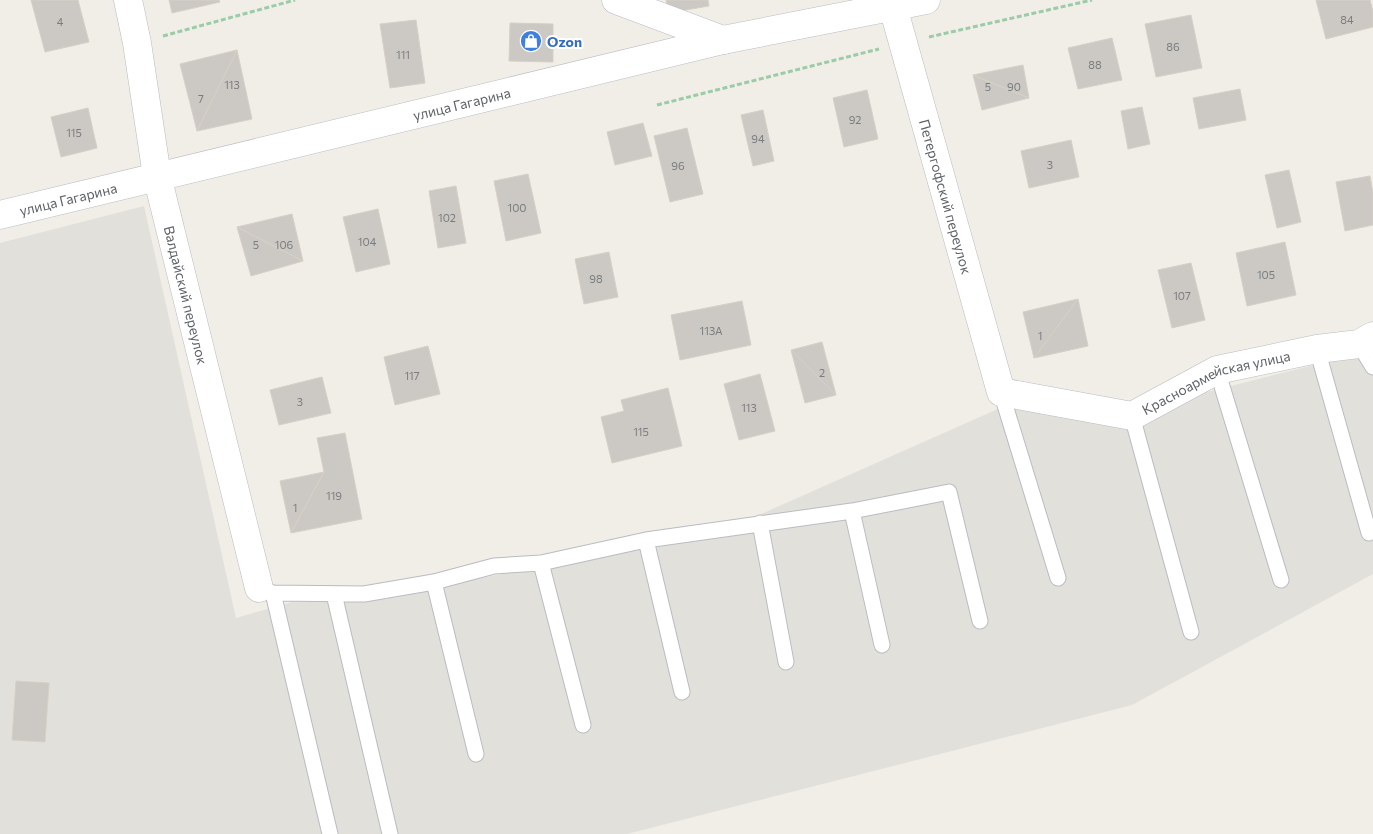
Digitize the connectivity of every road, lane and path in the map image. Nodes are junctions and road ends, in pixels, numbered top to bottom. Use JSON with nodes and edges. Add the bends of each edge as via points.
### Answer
{"nodes":[{"id":1,"x":128,"y":0,"type":"edge"},
{"id":2,"x":295,"y":0,"type":"edge"},
{"id":3,"x":616,"y":0,"type":"edge"},
{"id":4,"x":926,"y":0,"type":"edge"},
{"id":5,"x":1092,"y":0,"type":"edge"},
{"id":6,"x":892,"y":4,"type":"edge"},
{"id":7,"x":723,"y":40,"type":"junction"},
{"id":8,"x":904,"y":42,"type":"junction"},
{"id":9,"x":137,"y":43,"type":"junction"},
{"id":10,"x":657,"y":105,"type":"dead end"},
{"id":11,"x":157,"y":176,"type":"junction"},
{"id":12,"x":0,"y":215,"type":"edge"},
{"id":13,"x":1317,"y":349,"type":"junction"},
{"id":14,"x":1368,"y":349,"type":"edge"},
{"id":15,"x":1217,"y":370,"type":"junction"},
{"id":16,"x":1002,"y":392,"type":"junction"},
{"id":17,"x":1132,"y":416,"type":"junction"},
{"id":18,"x":852,"y":511,"type":"junction"},
{"id":19,"x":760,"y":523,"type":"junction"},
{"id":20,"x":1369,"y":533,"type":"dead end"},
{"id":21,"x":646,"y":540,"type":"junction"},
{"id":22,"x":541,"y":563,"type":"junction"},
{"id":23,"x":1058,"y":578,"type":"dead end"},
{"id":24,"x":1281,"y":580,"type":"dead end"},
{"id":25,"x":434,"y":582,"type":"junction"},
{"id":26,"x":266,"y":591,"type":"junction"},
{"id":27,"x":334,"y":594,"type":"junction"},
{"id":28,"x":980,"y":621,"type":"dead end"},
{"id":29,"x":1191,"y":632,"type":"dead end"},
{"id":30,"x":882,"y":645,"type":"dead end"},
{"id":31,"x":786,"y":662,"type":"dead end"},
{"id":32,"x":682,"y":692,"type":"dead end"},
{"id":33,"x":583,"y":725,"type":"dead end"},
{"id":34,"x":476,"y":754,"type":"dead end"},
{"id":35,"x":330,"y":834,"type":"edge"},
{"id":36,"x":390,"y":834,"type":"edge"}],
"edges":[{"from":1,"to":9,"type":"street","name":"Валдайский переулок"},
{"from":2,"to":9,"type":"path"},
{"from":3,"to":7,"type":"street"},
{"from":4,"to":6,"type":"street","name":"улица Гагарина"},
{"from":5,"to":8,"type":"path"},
{"from":6,"to":7,"type":"street","name":"улица Гагарина"},
{"from":6,"to":8,"type":"street","name":"Петергофский переулок"},
{"from":7,"to":11,"type":"street","name":"улица Гагарина"},
{"from":8,"to":10,"type":"path"},
{"from":8,"to":16,"type":"street","name":"Петергофский переулок"},
{"from":9,"to":11,"type":"street","name":"Валдайский переулок"},
{"from":11,"to":12,"type":"street","name":"улица Гагарина"},
{"from":11,"to":26,"type":"street","name":"Валдайский переулок"},
{"from":13,"to":14,"type":"street","name":"Красноармейская улица"},
{"from":13,"to":15,"type":"street","name":"Красноармейская улица"},
{"from":13,"to":20,"type":"lane"},
{"from":15,"to":17,"type":"street","name":"Красноармейская улица"},
{"from":15,"to":24,"type":"lane"},
{"from":16,"to":17,"type":"street","name":"Красноармейская улица"},
{"from":16,"to":23,"type":"lane"},
{"from":17,"to":29,"type":"lane"},
{"from":18,"to":19,"type":"lane"},
{"from":18,"to":28,"type":"lane","via":[[949,492]]},
{"from":18,"to":30,"type":"lane"},
{"from":19,"to":21,"type":"lane"},
{"from":19,"to":31,"type":"lane"},
{"from":21,"to":22,"type":"lane"},
{"from":21,"to":32,"type":"lane"},
{"from":22,"to":25,"type":"lane","via":[[494,566]]},
{"from":22,"to":33,"type":"lane"},
{"from":25,"to":27,"type":"lane","via":[[364,594]]},
{"from":25,"to":34,"type":"lane"},
{"from":26,"to":27,"type":"lane"},
{"from":26,"to":35,"type":"lane"},
{"from":27,"to":36,"type":"lane"}]}
